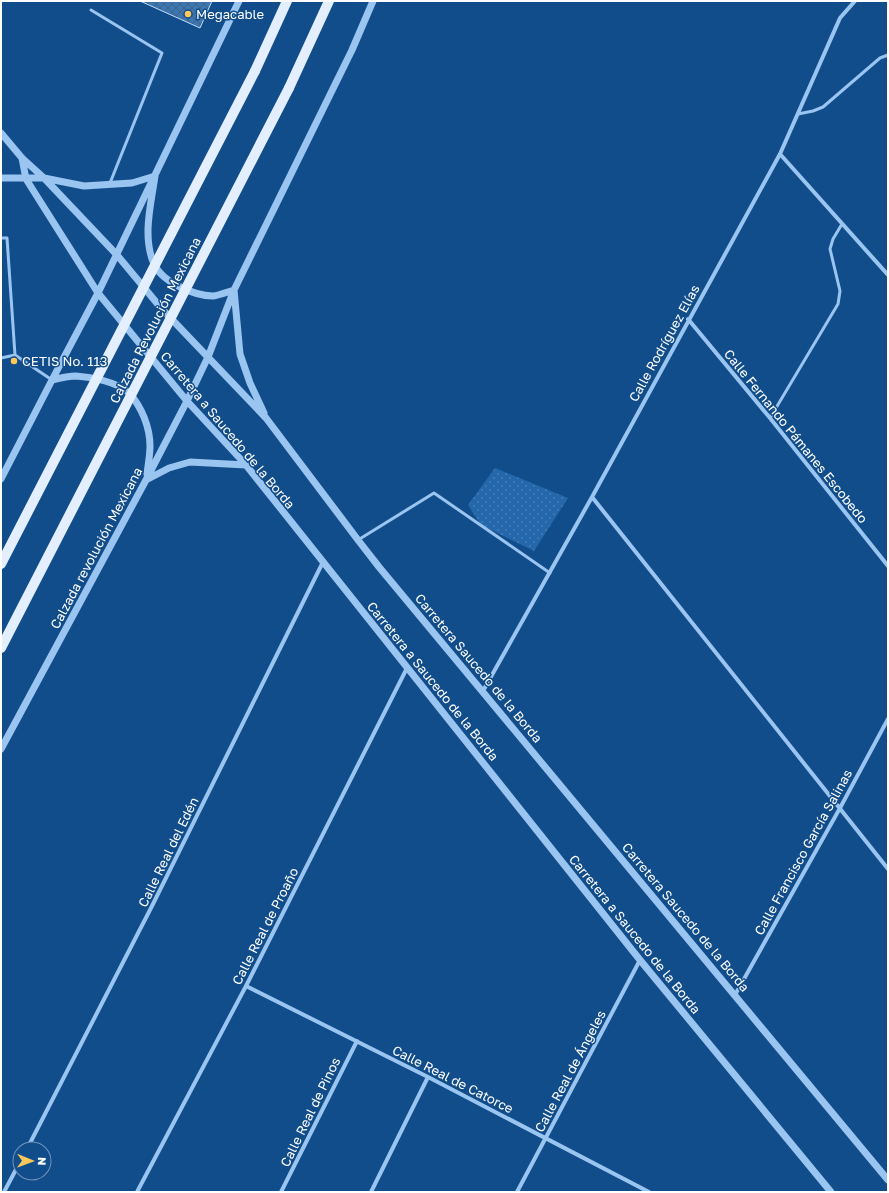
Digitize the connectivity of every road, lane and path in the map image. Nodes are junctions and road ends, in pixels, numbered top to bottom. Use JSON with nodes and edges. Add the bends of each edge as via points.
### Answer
{"nodes":[{"id":1,"x":239,"y":1,"type":"edge"},
{"id":2,"x":287,"y":1,"type":"edge"},
{"id":3,"x":329,"y":1,"type":"edge"},
{"id":4,"x":373,"y":1,"type":"edge"},
{"id":5,"x":855,"y":1,"type":"edge"},
{"id":6,"x":91,"y":10,"type":"dead end"},
{"id":7,"x":888,"y":55,"type":"edge"},
{"id":8,"x":798,"y":114,"type":"junction"},
{"id":9,"x":1,"y":133,"type":"edge"},
{"id":10,"x":780,"y":154,"type":"junction"},
{"id":11,"x":22,"y":158,"type":"junction"},
{"id":12,"x":155,"y":176,"type":"junction"},
{"id":13,"x":1,"y":178,"type":"edge"},
{"id":14,"x":44,"y":178,"type":"junction"},
{"id":15,"x":26,"y":179,"type":"junction"},
{"id":16,"x":110,"y":185,"type":"junction"},
{"id":17,"x":842,"y":224,"type":"junction"},
{"id":18,"x":1,"y":238,"type":"edge"},
{"id":19,"x":117,"y":255,"type":"junction"},
{"id":20,"x":888,"y":275,"type":"edge"},
{"id":21,"x":234,"y":290,"type":"junction"},
{"id":22,"x":98,"y":293,"type":"junction"},
{"id":23,"x":688,"y":319,"type":"junction"},
{"id":24,"x":15,"y":355,"type":"junction"},
{"id":25,"x":208,"y":357,"type":"junction"},
{"id":26,"x":1,"y":358,"type":"edge"},
{"id":27,"x":52,"y":380,"type":"junction"},
{"id":28,"x":187,"y":401,"type":"junction"},
{"id":29,"x":266,"y":418,"type":"junction"},
{"id":30,"x":770,"y":418,"type":"junction"},
{"id":31,"x":246,"y":465,"type":"junction"},
{"id":32,"x":1,"y":479,"type":"edge"},
{"id":33,"x":146,"y":480,"type":"junction"},
{"id":34,"x":592,"y":497,"type":"junction"},
{"id":35,"x":358,"y":540,"type":"junction"},
{"id":36,"x":323,"y":562,"type":"junction"},
{"id":37,"x":1,"y":564,"type":"edge"},
{"id":38,"x":888,"y":566,"type":"edge"},
{"id":39,"x":550,"y":574,"type":"junction"},
{"id":40,"x":1,"y":648,"type":"edge"},
{"id":41,"x":407,"y":668,"type":"junction"},
{"id":42,"x":483,"y":691,"type":"junction"},
{"id":43,"x":888,"y":719,"type":"edge"},
{"id":44,"x":1,"y":749,"type":"edge"},
{"id":45,"x":840,"y":808,"type":"junction"},
{"id":46,"x":888,"y":868,"type":"edge"},
{"id":47,"x":640,"y":960,"type":"junction"},
{"id":48,"x":246,"y":986,"type":"junction"},
{"id":49,"x":735,"y":995,"type":"junction"},
{"id":50,"x":357,"y":1041,"type":"junction"},
{"id":51,"x":428,"y":1077,"type":"junction"},
{"id":52,"x":545,"y":1138,"type":"junction"},
{"id":53,"x":31,"y":1141,"type":"edge"},
{"id":54,"x":12,"y":1177,"type":"edge"},
{"id":55,"x":888,"y":1180,"type":"edge"},
{"id":56,"x":4,"y":1192,"type":"edge"},
{"id":57,"x":137,"y":1192,"type":"edge"},
{"id":58,"x":282,"y":1192,"type":"edge"},
{"id":59,"x":371,"y":1192,"type":"edge"},
{"id":60,"x":517,"y":1192,"type":"edge"},
{"id":61,"x":649,"y":1192,"type":"edge"},
{"id":62,"x":831,"y":1192,"type":"edge"}],
"edges":[{"from":1,"to":12,"type":"street"},
{"from":2,"to":37,"type":"main road","name":"Calzada Revolución Mexicana","bridge":true,"via":[[255,71]]},
{"from":3,"to":40,"type":"main road","name":"Calzada Revolución Mexicana","bridge":true,"via":[[289,88]]},
{"from":4,"to":21,"type":"street","name":"Calzada revolución Mexicana"},
{"from":5,"to":8,"type":"street","name":"Calle Rodríguez Elías","via":[[840,18]]},
{"from":6,"to":16,"type":"lane","via":[[162,53]]},
{"from":7,"to":8,"type":"lane","via":[[880,58],[823,107]]},
{"from":8,"to":10,"type":"street","name":"Calle Rodríguez Elías"},
{"from":9,"to":11,"type":"street","name":"Carretera Saucedo de la Borda"},
{"from":10,"to":17,"type":"street"},
{"from":10,"to":23,"type":"street","name":"Calle Rodríguez Elías"},
{"from":11,"to":14,"type":"street","name":"Carretera Saucedo de la Borda"},
{"from":11,"to":15,"type":"street"},
{"from":12,"to":16,"type":"street"},
{"from":12,"to":19,"type":"street"},
{"from":12,"to":21,"type":"street","via":[[148,232],[154,265],[169,281],[183,289],[214,296]]},
{"from":13,"to":15,"type":"street"},
{"from":14,"to":15,"type":"street"},
{"from":14,"to":16,"type":"street","via":[[84,186]]},
{"from":14,"to":19,"type":"street","name":"Carretera Saucedo de la Borda"},
{"from":15,"to":22,"type":"street","name":"Carretera a Saucedo de la Borda"},
{"from":17,"to":20,"type":"street"},
{"from":17,"to":30,"type":"lane","via":[[830,249],[840,291],[838,304]]},
{"from":18,"to":24,"type":"lane","via":[[7,238]]},
{"from":19,"to":22,"type":"street"},
{"from":19,"to":25,"type":"street","name":"Carretera Saucedo de la Borda","via":[[161,308]]},
{"from":21,"to":25,"type":"street","name":"Calzada revolución Mexicana"},
{"from":21,"to":29,"type":"street","via":[[240,354]]},
{"from":22,"to":27,"type":"street"},
{"from":22,"to":28,"type":"street","name":"Carretera a Saucedo de la Borda"},
{"from":23,"to":30,"type":"street","name":"Calle Fernando Pámanes Escobedo"},
{"from":23,"to":34,"type":"street","name":"Calle Rodríguez Elías"},
{"from":24,"to":26,"type":"lane"},
{"from":24,"to":27,"type":"lane"},
{"from":25,"to":28,"type":"street","name":"Calzada revolución Mexicana"},
{"from":25,"to":29,"type":"street","name":"Carretera Saucedo de la Borda"},
{"from":27,"to":32,"type":"street"},
{"from":27,"to":33,"type":"street","via":[[76,376],[90,378],[109,382],[128,392],[147,425],[150,447]]},
{"from":28,"to":31,"type":"street","name":"Carretera a Saucedo de la Borda"},
{"from":28,"to":33,"type":"street","name":"Calzada revolución Mexicana"},
{"from":29,"to":35,"type":"street","name":"Carretera Saucedo de la Borda"},
{"from":30,"to":38,"type":"street","name":"Calle Fernando Pámanes Escobedo"},
{"from":31,"to":33,"type":"street","via":[[190,462],[169,468]]},
{"from":31,"to":36,"type":"street","name":"Carretera a Saucedo de la Borda"},
{"from":33,"to":44,"type":"street","name":"Calzada revolución Mexicana"},
{"from":34,"to":39,"type":"street","name":"Calle Rodríguez Elías"},
{"from":34,"to":45,"type":"street"},
{"from":35,"to":39,"type":"lane","via":[[434,494]]},
{"from":35,"to":42,"type":"street","name":"Carretera Saucedo de la Borda"},
{"from":36,"to":41,"type":"street","name":"Carretera a Saucedo de la Borda"},
{"from":36,"to":53,"type":"street","name":"Calle Real del Edén","via":[[156,898]]},
{"from":39,"to":42,"type":"street","name":"Calle Rodríguez Elías"},
{"from":41,"to":47,"type":"street","name":"Carretera a Saucedo de la Borda"},
{"from":41,"to":48,"type":"street","name":"Calle Real de Proaño"},
{"from":42,"to":49,"type":"street","name":"Carretera Saucedo de la Borda"},
{"from":43,"to":45,"type":"street","name":"Calle Francisco García Salinas"},
{"from":45,"to":46,"type":"street"},
{"from":45,"to":49,"type":"street","name":"Calle Francisco García Salinas"},
{"from":47,"to":52,"type":"street","name":"Calle Real de Ángeles"},
{"from":47,"to":62,"type":"street","name":"Carretera a Saucedo de la Borda"},
{"from":48,"to":50,"type":"street","name":"Calle Real de Catorce"},
{"from":48,"to":57,"type":"street","name":"Calle Real de Proaño"},
{"from":49,"to":55,"type":"street","name":"Carretera Saucedo de la Borda"},
{"from":50,"to":51,"type":"street","name":"Calle Real de Catorce"},
{"from":50,"to":58,"type":"street","name":"Calle Real de Pinos"},
{"from":51,"to":52,"type":"street","name":"Calle Real de Catorce"},
{"from":51,"to":59,"type":"street"},
{"from":52,"to":60,"type":"street","name":"Calle Real de Ángeles"},
{"from":52,"to":61,"type":"street","name":"Calle Real de Catorce"},
{"from":54,"to":56,"type":"street"}]}
